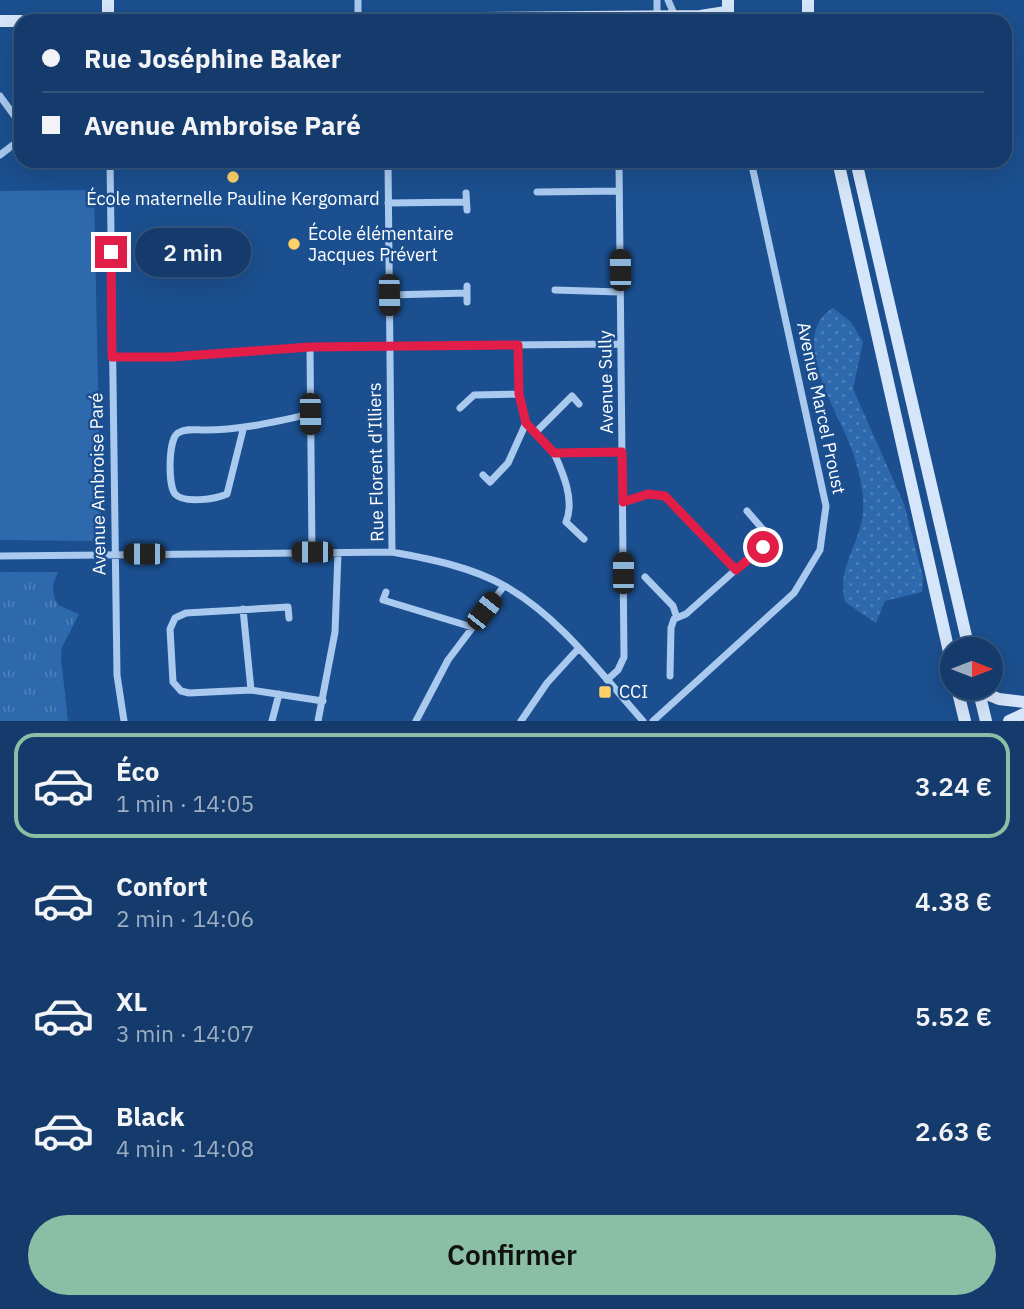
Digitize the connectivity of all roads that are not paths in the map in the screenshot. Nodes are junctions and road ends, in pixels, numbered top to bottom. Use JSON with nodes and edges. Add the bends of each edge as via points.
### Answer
{"nodes":[{"id":1,"x":727,"y":11,"type":"edge"},
{"id":2,"x":696,"y":14,"type":"edge"},
{"id":3,"x":0,"y":96,"type":"edge"},
{"id":4,"x":14,"y":115,"type":"edge"},
{"id":5,"x":14,"y":144,"type":"edge"},
{"id":6,"x":0,"y":155,"type":"edge"},
{"id":7,"x":110,"y":168,"type":"edge"},
{"id":8,"x":388,"y":168,"type":"edge"},
{"id":9,"x":619,"y":168,"type":"edge"},
{"id":10,"x":753,"y":168,"type":"edge"},
{"id":11,"x":840,"y":168,"type":"edge"},
{"id":12,"x":858,"y":168,"type":"edge"},
{"id":13,"x":619,"y":191,"type":"junction"},
{"id":14,"x":537,"y":192,"type":"dead end"},
{"id":15,"x":388,"y":202,"type":"junction"},
{"id":16,"x":467,"y":202,"type":"dead end"},
{"id":17,"x":555,"y":290,"type":"dead end"},
{"id":18,"x":620,"y":292,"type":"junction"},
{"id":19,"x":467,"y":293,"type":"dead end"},
{"id":20,"x":389,"y":295,"type":"junction"},
{"id":21,"x":621,"y":344,"type":"junction"},
{"id":22,"x":390,"y":345,"type":"junction"},
{"id":23,"x":518,"y":345,"type":"junction"},
{"id":24,"x":310,"y":347,"type":"junction"},
{"id":25,"x":112,"y":357,"type":"junction"},
{"id":26,"x":519,"y":394,"type":"junction"},
{"id":27,"x":579,"y":404,"type":"dead end"},
{"id":28,"x":460,"y":408,"type":"dead end"},
{"id":29,"x":310,"y":414,"type":"junction"},
{"id":30,"x":526,"y":423,"type":"junction"},
{"id":31,"x":243,"y":430,"type":"junction"},
{"id":32,"x":536,"y":432,"type":"junction"},
{"id":33,"x":622,"y":452,"type":"junction"},
{"id":34,"x":554,"y":453,"type":"junction"},
{"id":35,"x":482,"y":475,"type":"dead end"},
{"id":36,"x":623,"y":502,"type":"junction"},
{"id":37,"x":747,"y":511,"type":"dead end"},
{"id":38,"x":584,"y":539,"type":"dead end"},
{"id":39,"x":312,"y":552,"type":"junction"},
{"id":40,"x":338,"y":552,"type":"junction"},
{"id":41,"x":392,"y":552,"type":"junction"},
{"id":42,"x":114,"y":554,"type":"junction"},
{"id":43,"x":0,"y":556,"type":"edge"},
{"id":44,"x":736,"y":570,"type":"junction"},
{"id":45,"x":645,"y":577,"type":"dead end"},
{"id":46,"x":505,"y":586,"type":"junction"},
{"id":47,"x":386,"y":592,"type":"dead end"},
{"id":48,"x":243,"y":609,"type":"junction"},
{"id":49,"x":289,"y":618,"type":"dead end"},
{"id":50,"x":677,"y":618,"type":"junction"},
{"id":51,"x":472,"y":627,"type":"junction"},
{"id":52,"x":946,"y":637,"type":"edge"},
{"id":53,"x":966,"y":637,"type":"edge"},
{"id":54,"x":578,"y":649,"type":"junction"},
{"id":55,"x":670,"y":676,"type":"dead end"},
{"id":56,"x":607,"y":680,"type":"junction"},
{"id":57,"x":251,"y":690,"type":"junction"},
{"id":58,"x":279,"y":694,"type":"junction"},
{"id":59,"x":1003,"y":699,"type":"edge"},
{"id":60,"x":960,"y":700,"type":"edge"},
{"id":61,"x":981,"y":700,"type":"edge"},
{"id":62,"x":323,"y":701,"type":"junction"},
{"id":63,"x":1024,"y":702,"type":"edge"},
{"id":64,"x":1024,"y":714,"type":"edge"},
{"id":65,"x":124,"y":721,"type":"edge"},
{"id":66,"x":272,"y":721,"type":"edge"},
{"id":67,"x":318,"y":721,"type":"edge"},
{"id":68,"x":416,"y":721,"type":"edge"},
{"id":69,"x":521,"y":721,"type":"edge"},
{"id":70,"x":643,"y":721,"type":"edge"},
{"id":71,"x":653,"y":721,"type":"edge"},
{"id":72,"x":965,"y":721,"type":"edge"},
{"id":73,"x":986,"y":721,"type":"edge"},
{"id":74,"x":1010,"y":721,"type":"edge"}],
"edges":[{"from":1,"to":2,"type":"main road"},
{"from":3,"to":4,"type":"street"},
{"from":5,"to":6,"type":"street"},
{"from":7,"to":25,"type":"street","name":"Avenue Ambroise Paré"},
{"from":8,"to":15,"type":"street","name":"Rue Florent d'Illiers"},
{"from":9,"to":13,"type":"street","name":"Avenue Sully"},
{"from":10,"to":71,"type":"street","name":"Avenue Marcel Proust","via":[[826,506],[820,550],[794,593]]},
{"from":11,"to":52,"type":"main road"},
{"from":12,"to":53,"type":"main road"},
{"from":13,"to":14,"type":"street"},
{"from":13,"to":18,"type":"street","name":"Avenue Sully"},
{"from":15,"to":16,"type":"street"},
{"from":15,"to":20,"type":"street","name":"Rue Florent d'Illiers"},
{"from":17,"to":18,"type":"street"},
{"from":18,"to":21,"type":"street","name":"Avenue Sully"},
{"from":19,"to":20,"type":"street"},
{"from":20,"to":22,"type":"street","name":"Rue Florent d'Illiers"},
{"from":21,"to":23,"type":"street"},
{"from":21,"to":33,"type":"street","name":"Avenue Sully"},
{"from":22,"to":23,"type":"street"},
{"from":22,"to":24,"type":"street"},
{"from":22,"to":41,"type":"street","name":"Rue Florent d'Illiers"},
{"from":23,"to":26,"type":"street"},
{"from":24,"to":25,"type":"street"},
{"from":24,"to":29,"type":"street"},
{"from":25,"to":42,"type":"street","name":"Avenue Ambroise Paré"},
{"from":26,"to":28,"type":"street","via":[[474,395]]},
{"from":26,"to":30,"type":"street"},
{"from":27,"to":32,"type":"street","via":[[572,396]]},
{"from":29,"to":31,"type":"street"},
{"from":29,"to":39,"type":"street"},
{"from":30,"to":32,"type":"street"},
{"from":30,"to":35,"type":"street","via":[[508,463],[490,482]]},
{"from":31,"to":31,"type":"street","via":[[175,434],[170,442],[176,495],[219,498],[227,494]]},
{"from":32,"to":34,"type":"street"},
{"from":33,"to":34,"type":"street"},
{"from":33,"to":36,"type":"street","name":"Avenue Sully"},
{"from":34,"to":38,"type":"street","via":[[568,495],[566,522]]},
{"from":36,"to":44,"type":"street","via":[[648,494],[665,496]]},
{"from":36,"to":56,"type":"street","name":"Avenue Sully","via":[[624,657]]},
{"from":37,"to":44,"type":"street","via":[[768,537]]},
{"from":39,"to":40,"type":"street"},
{"from":39,"to":42,"type":"street"},
{"from":40,"to":41,"type":"street"},
{"from":40,"to":62,"type":"street","via":[[335,632]]},
{"from":41,"to":46,"type":"street","via":[[458,566]]},
{"from":42,"to":43,"type":"street"},
{"from":42,"to":65,"type":"street","name":"Avenue Ambroise Paré","via":[[117,675]]},
{"from":44,"to":50,"type":"street"},
{"from":45,"to":50,"type":"street","via":[[673,606]]},
{"from":46,"to":51,"type":"street"},
{"from":46,"to":54,"type":"street","via":[[547,615]]},
{"from":47,"to":51,"type":"street","via":[[383,600]]},
{"from":48,"to":49,"type":"street","via":[[288,607]]},
{"from":48,"to":57,"type":"street"},
{"from":48,"to":57,"type":"street","via":[[186,612],[175,618],[170,629],[173,682],[189,693]]},
{"from":50,"to":55,"type":"street","via":[[671,628]]},
{"from":51,"to":68,"type":"street","via":[[448,660]]},
{"from":54,"to":56,"type":"street"},
{"from":54,"to":69,"type":"street"},
{"from":56,"to":70,"type":"street"},
{"from":57,"to":58,"type":"street"},
{"from":58,"to":62,"type":"street"},
{"from":58,"to":66,"type":"street"},
{"from":59,"to":63,"type":"main road"},
{"from":60,"to":72,"type":"main road"},
{"from":61,"to":73,"type":"main road"},
{"from":62,"to":67,"type":"street"},
{"from":64,"to":74,"type":"main road"}]}
